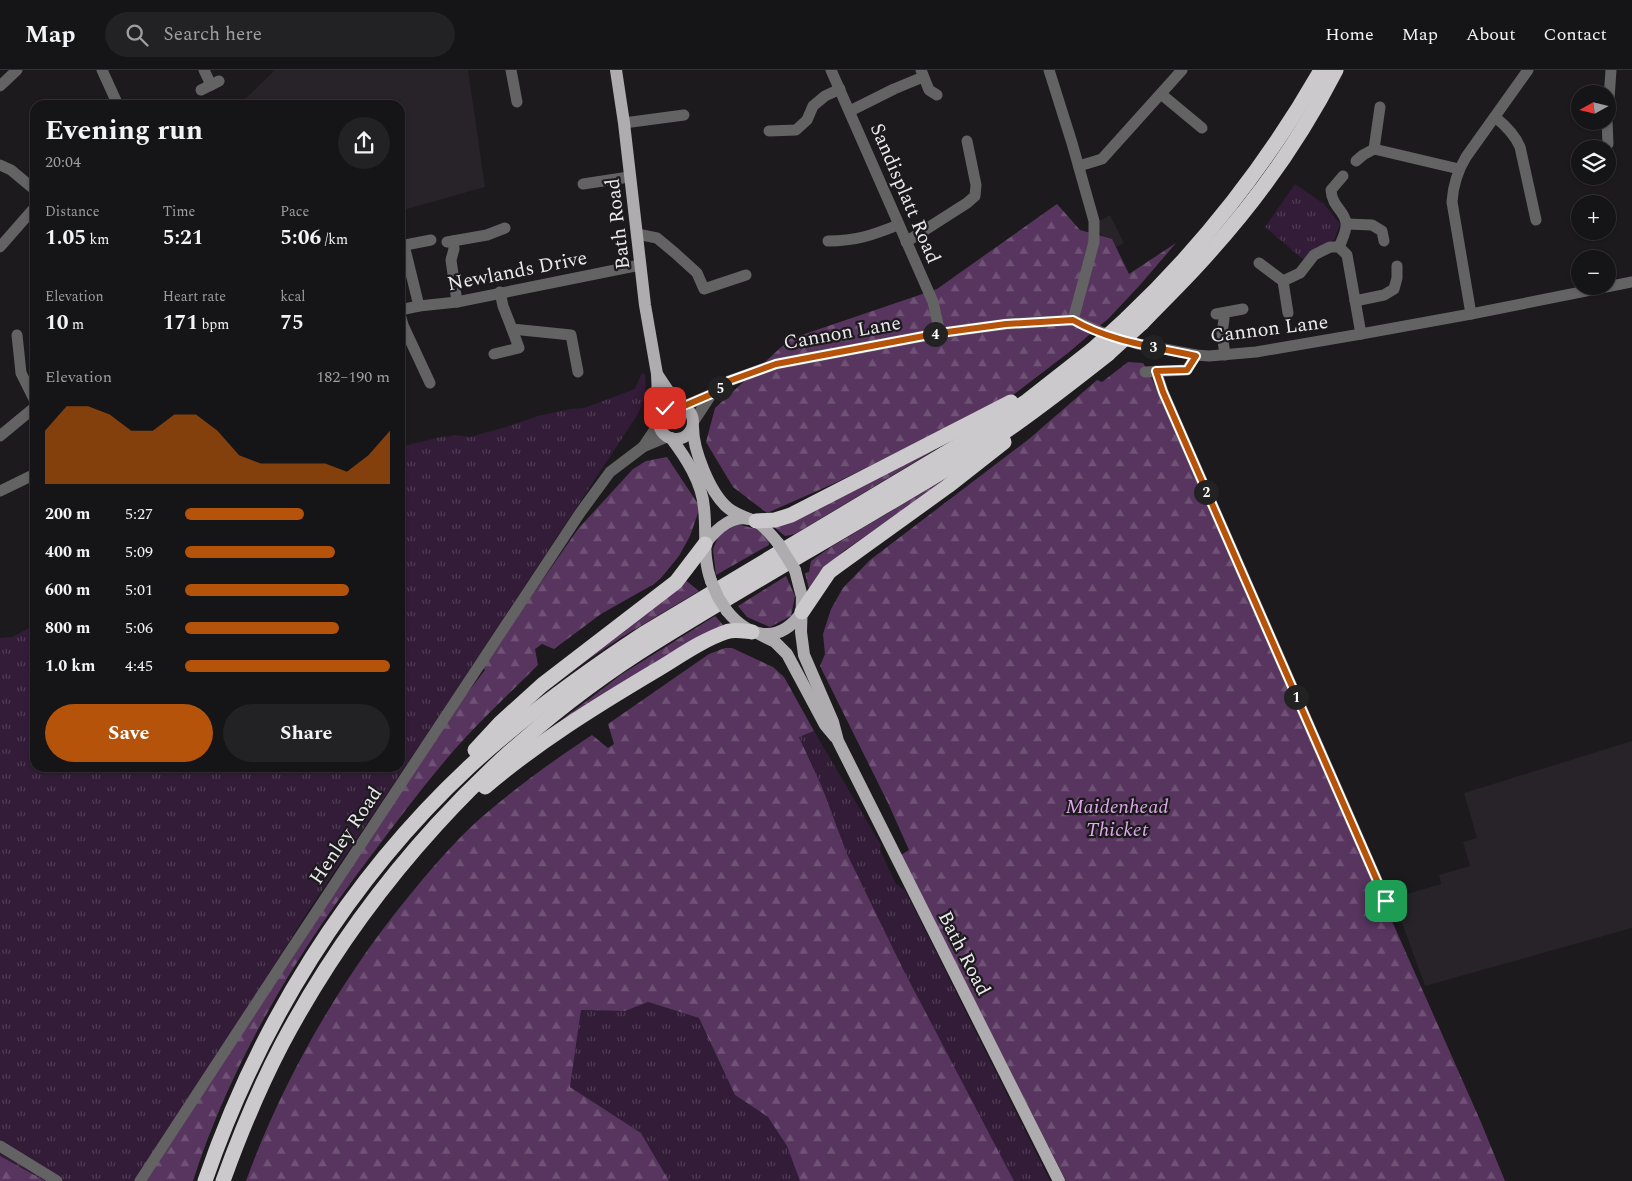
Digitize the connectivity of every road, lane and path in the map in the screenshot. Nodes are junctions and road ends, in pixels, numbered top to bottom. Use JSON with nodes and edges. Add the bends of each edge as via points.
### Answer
{"nodes":[{"id":1,"x":17,"y":70,"type":"edge"},
{"id":2,"x":204,"y":70,"type":"edge"},
{"id":3,"x":512,"y":70,"type":"edge"},
{"id":4,"x":616,"y":70,"type":"edge"},
{"id":5,"x":831,"y":70,"type":"edge"},
{"id":6,"x":1049,"y":70,"type":"edge"},
{"id":7,"x":1182,"y":70,"type":"edge"},
{"id":8,"x":1321,"y":70,"type":"edge"},
{"id":9,"x":1336,"y":70,"type":"edge"},
{"id":10,"x":1528,"y":70,"type":"edge"},
{"id":11,"x":1611,"y":70,"type":"edge"},
{"id":12,"x":105,"y":71,"type":"edge"},
{"id":13,"x":922,"y":73,"type":"edge"},
{"id":14,"x":210,"y":85,"type":"dead end"},
{"id":15,"x":1610,"y":85,"type":"edge"},
{"id":16,"x":0,"y":86,"type":"edge"},
{"id":17,"x":840,"y":89,"type":"junction"},
{"id":18,"x":1161,"y":94,"type":"junction"},
{"id":19,"x":936,"y":95,"type":"dead end"},
{"id":20,"x":116,"y":100,"type":"edge"},
{"id":21,"x":517,"y":102,"type":"dead end"},
{"id":22,"x":1380,"y":107,"type":"dead end"},
{"id":23,"x":850,"y":112,"type":"junction"},
{"id":24,"x":684,"y":115,"type":"dead end"},
{"id":25,"x":1495,"y":117,"type":"junction"},
{"id":26,"x":624,"y":123,"type":"junction"},
{"id":27,"x":1202,"y":128,"type":"dead end"},
{"id":28,"x":769,"y":131,"type":"dead end"},
{"id":29,"x":967,"y":141,"type":"dead end"},
{"id":30,"x":1374,"y":148,"type":"junction"},
{"id":31,"x":1356,"y":161,"type":"dead end"},
{"id":32,"x":0,"y":165,"type":"edge"},
{"id":33,"x":1079,"y":166,"type":"junction"},
{"id":34,"x":1459,"y":169,"type":"junction"},
{"id":35,"x":1343,"y":176,"type":"dead end"},
{"id":36,"x":630,"y":177,"type":"junction"},
{"id":37,"x":583,"y":184,"type":"dead end"},
{"id":38,"x":30,"y":186,"type":"edge"},
{"id":39,"x":30,"y":214,"type":"edge"},
{"id":40,"x":1536,"y":220,"type":"dead end"},
{"id":41,"x":898,"y":224,"type":"junction"},
{"id":42,"x":1346,"y":224,"type":"junction"},
{"id":43,"x":505,"y":228,"type":"dead end"},
{"id":44,"x":636,"y":234,"type":"junction"},
{"id":45,"x":431,"y":240,"type":"dead end"},
{"id":46,"x":828,"y":241,"type":"dead end"},
{"id":47,"x":1384,"y":241,"type":"dead end"},
{"id":48,"x":906,"y":242,"type":"junction"},
{"id":49,"x":405,"y":244,"type":"edge"},
{"id":50,"x":0,"y":247,"type":"edge"},
{"id":51,"x":1339,"y":247,"type":"junction"},
{"id":52,"x":405,"y":256,"type":"edge"},
{"id":53,"x":1259,"y":263,"type":"dead end"},
{"id":54,"x":640,"y":265,"type":"junction"},
{"id":55,"x":1397,"y":266,"type":"dead end"},
{"id":56,"x":746,"y":274,"type":"dead end"},
{"id":57,"x":1283,"y":281,"type":"junction"},
{"id":58,"x":1632,"y":282,"type":"edge"},
{"id":59,"x":500,"y":292,"type":"junction"},
{"id":60,"x":1355,"y":301,"type":"junction"},
{"id":61,"x":457,"y":302,"type":"junction"},
{"id":62,"x":419,"y":306,"type":"junction"},
{"id":63,"x":1243,"y":309,"type":"dead end"},
{"id":64,"x":405,"y":310,"type":"edge"},
{"id":65,"x":1288,"y":313,"type":"dead end"},
{"id":66,"x":1471,"y":314,"type":"junction"},
{"id":67,"x":1073,"y":320,"type":"junction"},
{"id":68,"x":405,"y":329,"type":"edge"},
{"id":69,"x":512,"y":329,"type":"junction"},
{"id":70,"x":940,"y":333,"type":"junction"},
{"id":71,"x":1361,"y":334,"type":"junction"},
{"id":72,"x":17,"y":335,"type":"dead end"},
{"id":73,"x":494,"y":354,"type":"dead end"},
{"id":74,"x":1225,"y":355,"type":"junction"},
{"id":75,"x":1196,"y":356,"type":"junction"},
{"id":76,"x":578,"y":372,"type":"dead end"},
{"id":77,"x":657,"y":374,"type":"junction"},
{"id":78,"x":430,"y":383,"type":"dead end"},
{"id":79,"x":30,"y":391,"type":"edge"},
{"id":80,"x":1051,"y":391,"type":"junction"},
{"id":81,"x":712,"y":394,"type":"junction"},
{"id":82,"x":683,"y":406,"type":"junction"},
{"id":83,"x":30,"y":411,"type":"edge"},
{"id":84,"x":659,"y":422,"type":"junction"},
{"id":85,"x":693,"y":424,"type":"junction"},
{"id":86,"x":0,"y":436,"type":"edge"},
{"id":87,"x":669,"y":438,"type":"junction"},
{"id":88,"x":643,"y":447,"type":"junction"},
{"id":89,"x":30,"y":476,"type":"edge"},
{"id":90,"x":0,"y":491,"type":"edge"},
{"id":91,"x":752,"y":520,"type":"junction"},
{"id":92,"x":705,"y":544,"type":"junction"},
{"id":93,"x":802,"y":612,"type":"junction"},
{"id":94,"x":756,"y":633,"type":"junction"},
{"id":95,"x":838,"y":741,"type":"junction"},
{"id":96,"x":426,"y":811,"type":"junction"},
{"id":97,"x":420,"y":843,"type":"junction"},
{"id":98,"x":1386,"y":901,"type":"dead end"},
{"id":99,"x":0,"y":1146,"type":"edge"},
{"id":100,"x":57,"y":1181,"type":"edge"},
{"id":101,"x":140,"y":1181,"type":"edge"},
{"id":102,"x":205,"y":1181,"type":"edge"},
{"id":103,"x":223,"y":1181,"type":"edge"},
{"id":104,"x":1059,"y":1181,"type":"edge"}],
"edges":[{"from":1,"to":16,"type":"street"},
{"from":2,"to":14,"type":"street"},
{"from":3,"to":21,"type":"street"},
{"from":4,"to":26,"type":"main road","name":"Bath Road"},
{"from":5,"to":17,"type":"street","name":"Sandisplatt Road"},
{"from":6,"to":33,"type":"street"},
{"from":7,"to":18,"type":"street"},
{"from":8,"to":80,"type":"highway","bridge":true,"via":[[1285,131],[1240,194],[1186,259]]},
{"from":9,"to":80,"type":"highway","bridge":true,"via":[[1284,157],[1210,253],[1108,354]]},
{"from":10,"to":25,"type":"street"},
{"from":11,"to":15,"type":"street"},
{"from":12,"to":20,"type":"street"},
{"from":13,"to":19,"type":"street","via":[[929,90]]},
{"from":13,"to":23,"type":"street"},
{"from":17,"to":23,"type":"street","name":"Sandisplatt Road"},
{"from":17,"to":28,"type":"street","via":[[813,106],[807,120],[796,130]]},
{"from":18,"to":27,"type":"street"},
{"from":18,"to":33,"type":"street","via":[[1102,159]]},
{"from":22,"to":30,"type":"street"},
{"from":23,"to":41,"type":"street","name":"Sandisplatt Road"},
{"from":24,"to":26,"type":"street"},
{"from":25,"to":34,"type":"street"},
{"from":25,"to":40,"type":"street","via":[[1520,147]]},
{"from":26,"to":36,"type":"main road","name":"Bath Road"},
{"from":29,"to":48,"type":"street","via":[[976,185],[975,196]]},
{"from":30,"to":31,"type":"street"},
{"from":30,"to":34,"type":"street"},
{"from":32,"to":38,"type":"street"},
{"from":33,"to":67,"type":"street","via":[[1094,221],[1094,242]]},
{"from":34,"to":66,"type":"street","via":[[1452,202]]},
{"from":35,"to":42,"type":"street","via":[[1331,190],[1331,199]]},
{"from":36,"to":37,"type":"street"},
{"from":36,"to":44,"type":"main road","name":"Bath Road"},
{"from":39,"to":50,"type":"street"},
{"from":41,"to":46,"type":"street","via":[[871,236],[850,241]]},
{"from":41,"to":48,"type":"street","name":"Sandisplatt Road"},
{"from":42,"to":47,"type":"street","via":[[1372,225],[1382,231]]},
{"from":42,"to":51,"type":"street"},
{"from":43,"to":61,"type":"street","via":[[487,235],[450,241],[454,249],[451,260]]},
{"from":44,"to":54,"type":"main road","name":"Bath Road"},
{"from":44,"to":56,"type":"street","via":[[657,238],[697,273],[704,288]]},
{"from":45,"to":49,"type":"street"},
{"from":48,"to":70,"type":"street","name":"Sandisplatt Road","via":[[933,302]]},
{"from":51,"to":57,"type":"street","via":[[1330,247],[1314,255],[1300,273]]},
{"from":51,"to":60,"type":"street","via":[[1347,256]]},
{"from":52,"to":62,"type":"street"},
{"from":53,"to":57,"type":"street"},
{"from":54,"to":59,"type":"street","name":"Newlands Drive"},
{"from":54,"to":77,"type":"main road","name":"Bath Road"},
{"from":55,"to":60,"type":"street","via":[[1394,289],[1384,295]]},
{"from":57,"to":65,"type":"street"},
{"from":58,"to":66,"type":"street","name":"Cannon Lane"},
{"from":59,"to":61,"type":"street","name":"Newlands Drive"},
{"from":59,"to":69,"type":"street"},
{"from":60,"to":71,"type":"street"},
{"from":61,"to":62,"type":"street","name":"Newlands Drive"},
{"from":62,"to":64,"type":"street","name":"Newlands Drive"},
{"from":63,"to":74,"type":"street","via":[[1219,314],[1224,319]]},
{"from":66,"to":71,"type":"street","name":"Cannon Lane"},
{"from":67,"to":70,"type":"street","name":"Cannon Lane","via":[[1006,324]]},
{"from":67,"to":75,"type":"street","name":"Cannon Lane","via":[[1138,344]]},
{"from":68,"to":78,"type":"street"},
{"from":69,"to":73,"type":"street","via":[[519,348]]},
{"from":69,"to":76,"type":"street","via":[[571,335]]},
{"from":70,"to":81,"type":"street","name":"Cannon Lane","via":[[776,364],[729,381]]},
{"from":71,"to":74,"type":"street","name":"Cannon Lane"},
{"from":72,"to":79,"type":"street","via":[[21,373]]},
{"from":74,"to":75,"type":"street","name":"Cannon Lane"},
{"from":75,"to":98,"type":"street","via":[[1187,370],[1150,372],[1163,392]]},
{"from":77,"to":82,"type":"main road","name":"Bath Road"},
{"from":77,"to":84,"type":"main road","name":"Bath Road"},
{"from":80,"to":91,"type":"highway","via":[[791,515],[775,520]]},
{"from":80,"to":93,"type":"highway","via":[[989,455],[830,572]]},
{"from":80,"to":96,"type":"highway","via":[[600,662],[517,725]]},
{"from":80,"to":97,"type":"highway","via":[[959,461],[618,667],[515,747]]},
{"from":81,"to":82,"type":"street","name":"Cannon Lane"},
{"from":81,"to":85,"type":"street","name":"Cannon Lane"},
{"from":82,"to":84,"type":"main road","via":[[668,406],[661,413]]},
{"from":82,"to":85,"type":"main road","via":[[691,412]]},
{"from":83,"to":86,"type":"street"},
{"from":84,"to":87,"type":"main road","via":[[660,430]]},
{"from":84,"to":88,"type":"street","name":"Henley Road"},
{"from":85,"to":87,"type":"main road","via":[[689,434],[682,438]]},
{"from":85,"to":91,"type":"main road","via":[[695,448],[718,495],[728,508]]},
{"from":87,"to":88,"type":"street","name":"Henley Road"},
{"from":87,"to":92,"type":"main road","via":[[687,459],[700,492]]},
{"from":88,"to":101,"type":"street","name":"Henley Road","via":[[610,472],[580,513]]},
{"from":89,"to":90,"type":"street"},
{"from":91,"to":92,"type":"main road","via":[[725,523]]},
{"from":91,"to":93,"type":"main road","bridge":true,"via":[[778,544],[795,570],[801,590]]},
{"from":92,"to":94,"type":"main road","bridge":true,"via":[[705,562],[718,597],[737,622]]},
{"from":92,"to":96,"type":"highway","via":[[676,582],[542,685],[500,723],[457,769]]},
{"from":93,"to":94,"type":"main road","via":[[785,630],[772,634]]},
{"from":93,"to":95,"type":"main road","name":"Bath Road","via":[[804,656]]},
{"from":94,"to":95,"type":"main road","name":"Bath Road","via":[[775,642],[786,654],[825,725]]},
{"from":94,"to":97,"type":"highway","via":[[733,631],[713,638],[595,707],[526,755]]},
{"from":95,"to":104,"type":"main road","name":"Bath Road"},
{"from":96,"to":102,"type":"highway","via":[[357,893],[294,987],[251,1067]]},
{"from":97,"to":103,"type":"highway","via":[[360,917],[298,1014],[269,1070]]},
{"from":99,"to":100,"type":"street"}]}
